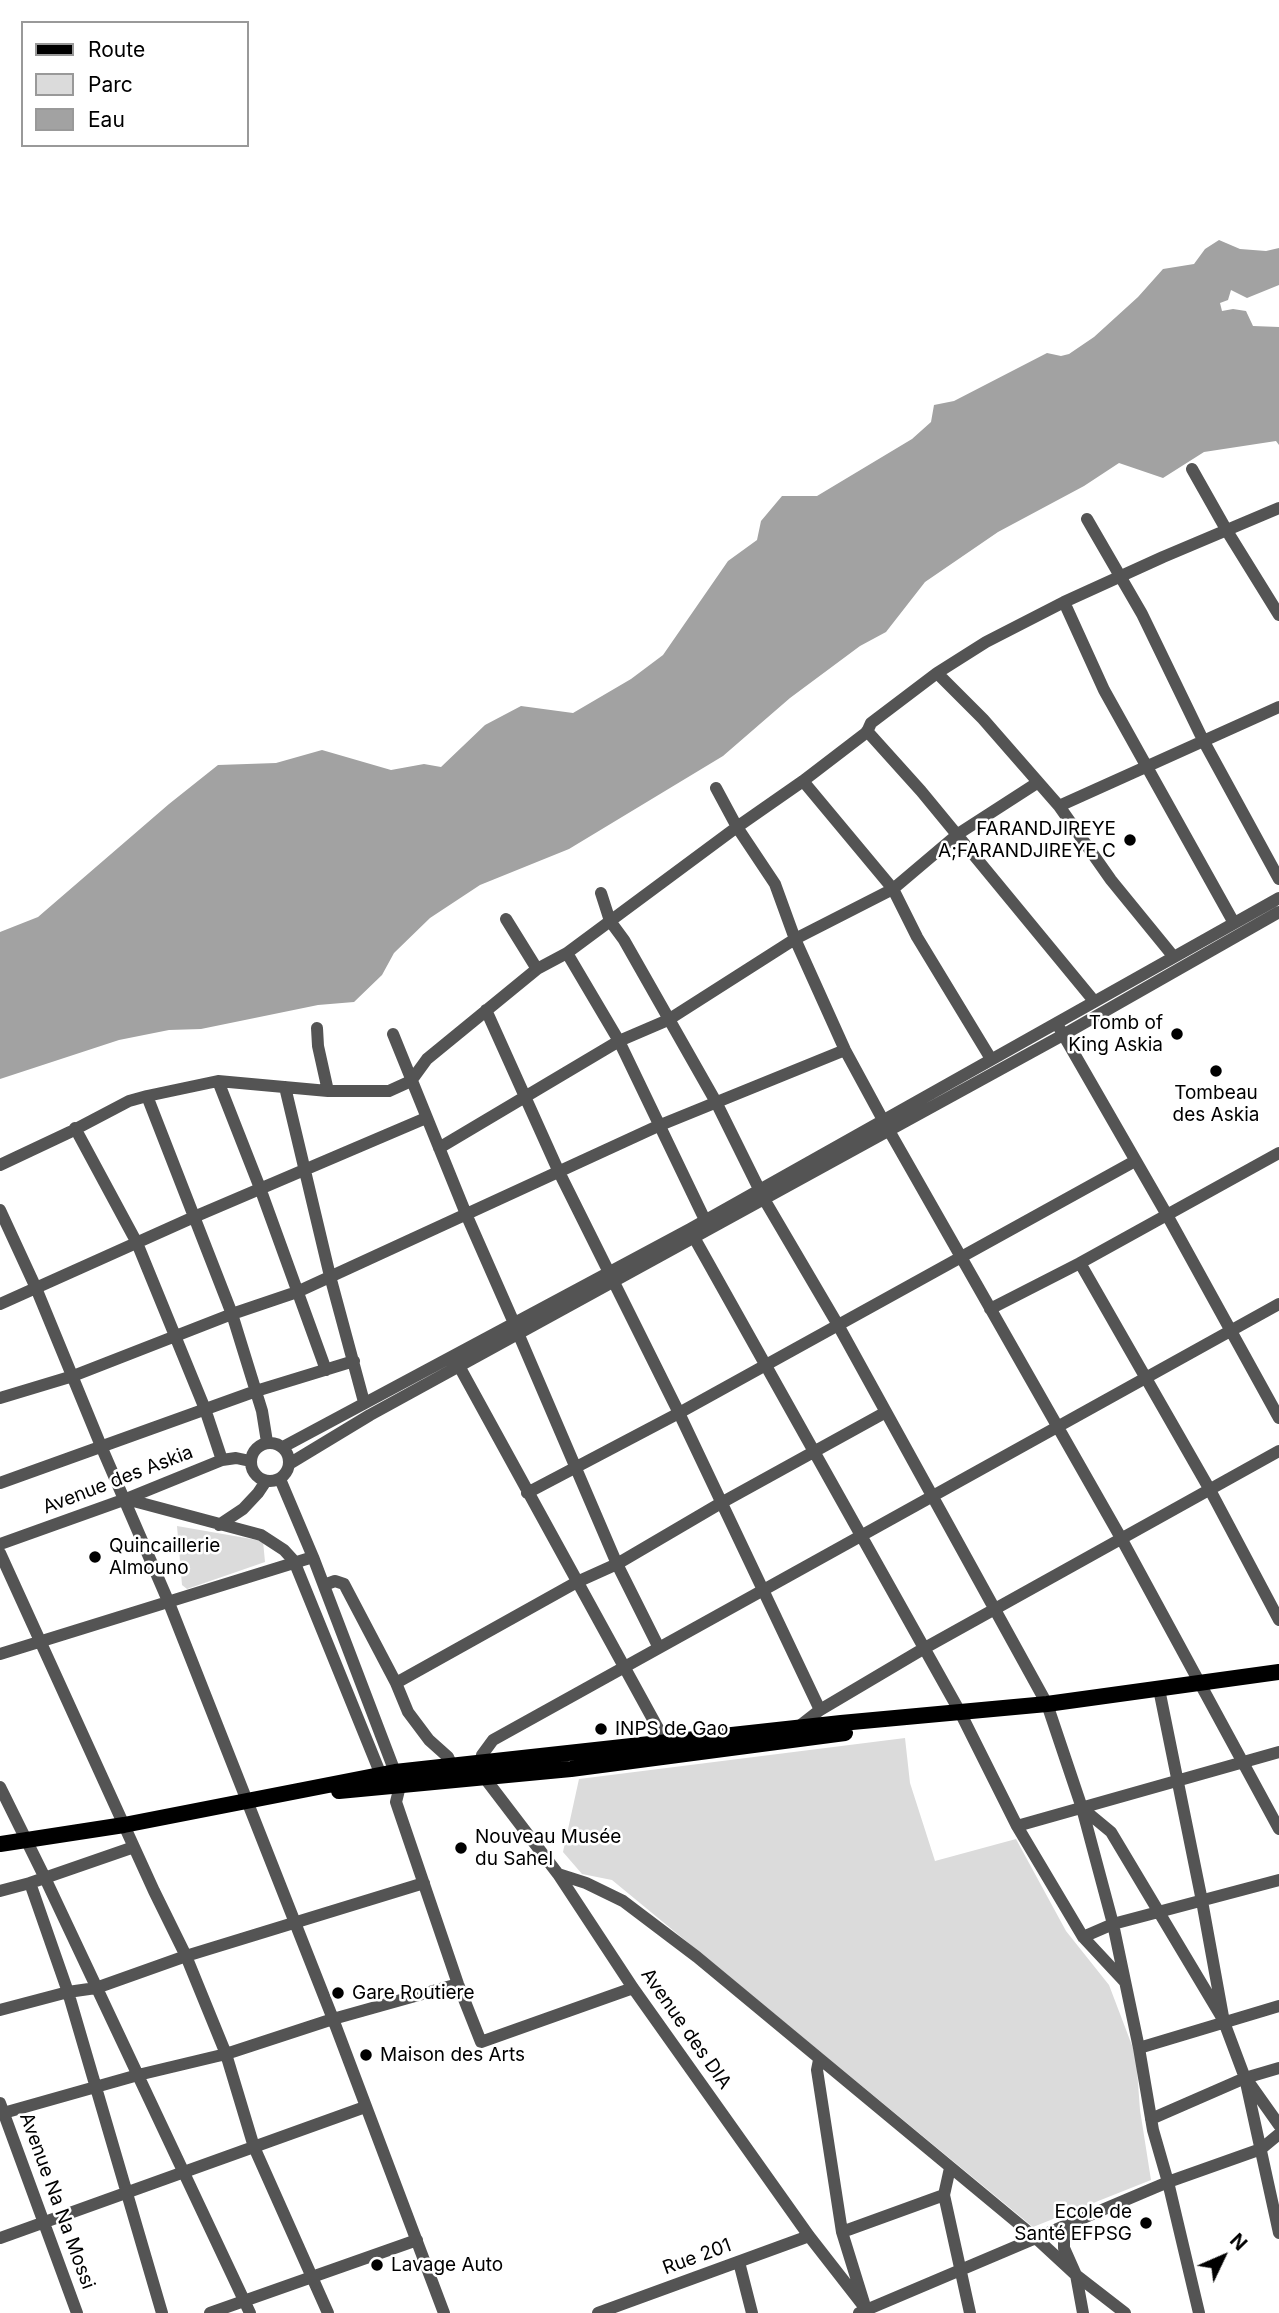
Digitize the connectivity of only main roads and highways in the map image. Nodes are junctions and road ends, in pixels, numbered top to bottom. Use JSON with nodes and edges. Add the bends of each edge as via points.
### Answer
{"nodes":[{"id":1,"x":1279,"y":1672,"type":"edge"},
{"id":2,"x":960,"y":1712,"type":"junction"},
{"id":3,"x":482,"y":1771,"type":"junction"},
{"id":4,"x":392,"y":1784,"type":"junction"},
{"id":5,"x":0,"y":1844,"type":"edge"}],
"edges":[{"from":1,"to":2,"type":"main road"},
{"from":2,"to":3,"type":"main road","via":[[646,1745]]},
{"from":2,"to":3,"type":"main road","via":[[812,1738],[571,1769]]},
{"from":3,"to":4,"type":"main road"},
{"from":3,"to":4,"type":"main road","via":[[452,1766]]},
{"from":4,"to":5,"type":"main road","via":[[281,1796]]}]}
